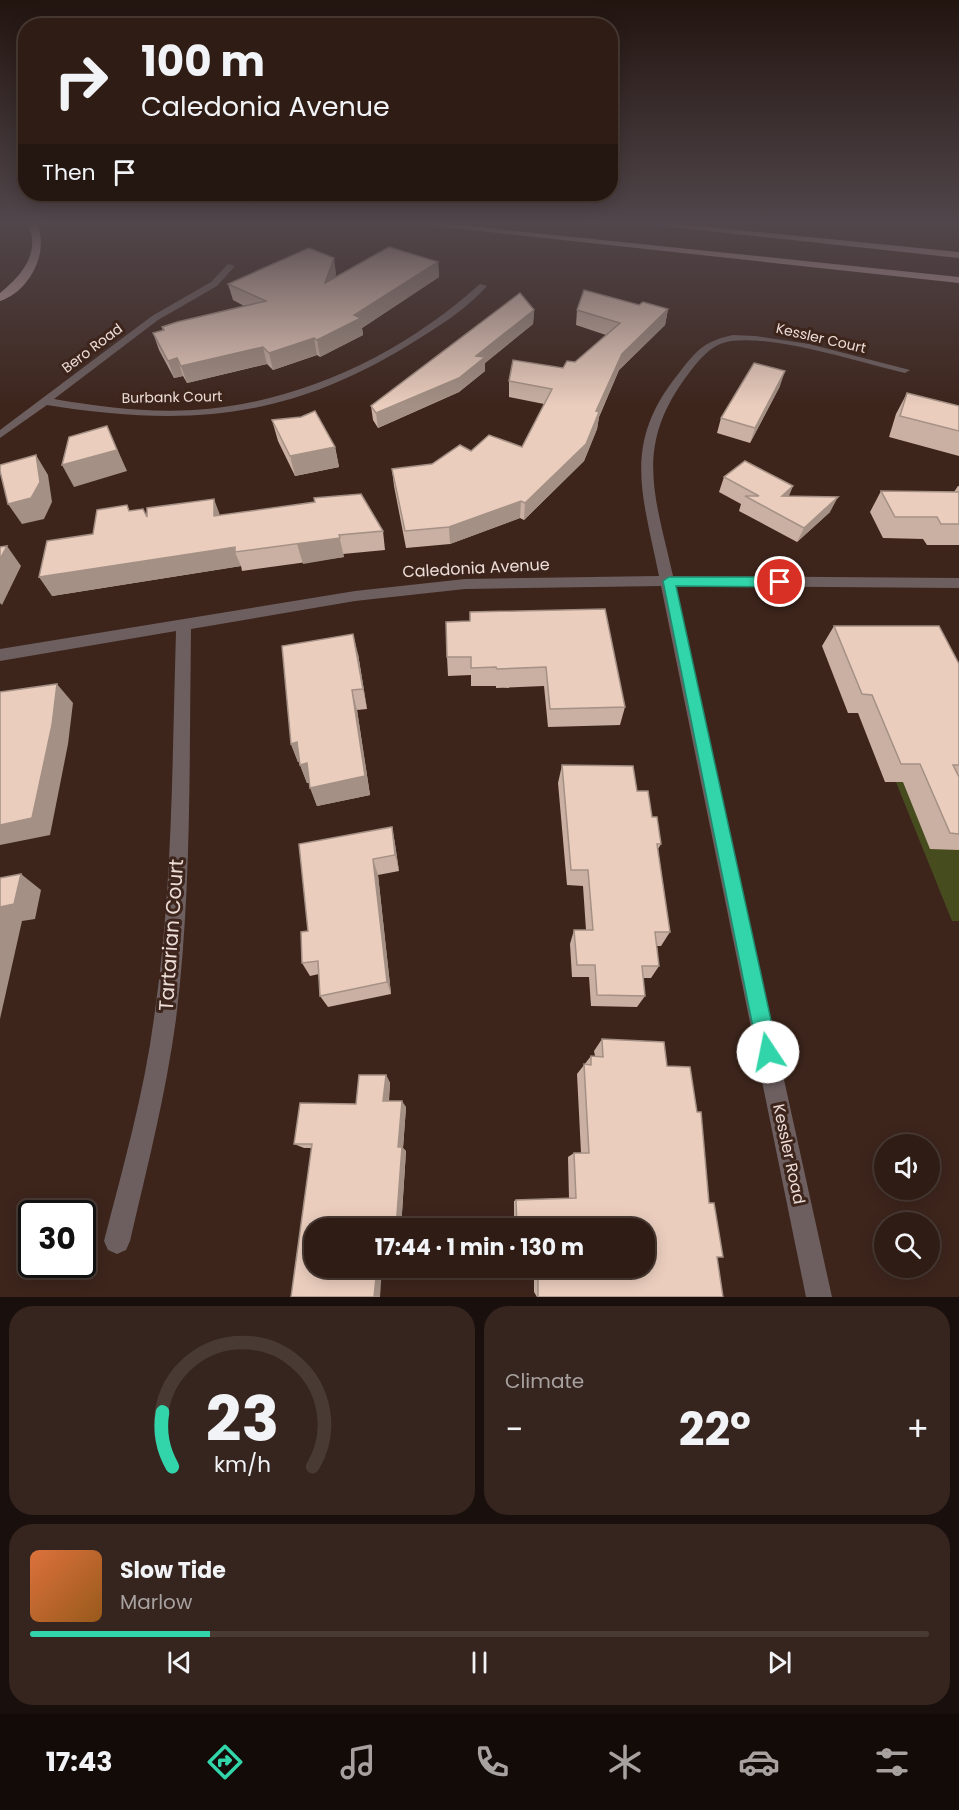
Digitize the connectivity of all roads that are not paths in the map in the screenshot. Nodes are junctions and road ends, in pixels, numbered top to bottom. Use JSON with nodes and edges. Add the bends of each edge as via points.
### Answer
{"nodes":[{"id":1,"x":15,"y":285,"type":"edge"},
{"id":2,"x":213,"y":285,"type":"edge"},
{"id":3,"x":483,"y":286,"type":"dead end"},
{"id":4,"x":0,"y":298,"type":"edge"},
{"id":5,"x":730,"y":338,"type":"joint"},
{"id":6,"x":905,"y":370,"type":"dead end"},
{"id":7,"x":45,"y":401,"type":"junction"},
{"id":8,"x":0,"y":435,"type":"edge"},
{"id":9,"x":669,"y":581,"type":"junction"},
{"id":10,"x":959,"y":583,"type":"edge"},
{"id":11,"x":184,"y":624,"type":"junction"},
{"id":12,"x":0,"y":655,"type":"edge"},
{"id":13,"x":117,"y":1241,"type":"dead end"},
{"id":14,"x":819,"y":1297,"type":"edge"}],
"edges":[{"from":1,"to":4,"type":"highway"},
{"from":2,"to":7,"type":"street","name":"Bero Road","via":[[155,318]]},
{"from":3,"to":7,"type":"street","name":"Burbank Court","via":[[447,316],[362,369],[268,405],[160,415],[98,411]]},
{"from":5,"to":6,"type":"street","name":"Kessler Court","via":[[765,339]]},
{"from":5,"to":9,"type":"street","name":"Kessler Road","via":[[708,346],[669,392],[648,437],[646,480]]},
{"from":7,"to":8,"type":"street","name":"Bero Road"},
{"from":9,"to":10,"type":"street","name":"Caledonia Avenue"},
{"from":9,"to":11,"type":"street","name":"Caledonia Avenue","via":[[409,588]]},
{"from":9,"to":14,"type":"street","name":"Kessler Road"},
{"from":11,"to":12,"type":"street","name":"Caledonia Avenue"},
{"from":11,"to":13,"type":"street","name":"Tartarian Court","via":[[169,987],[154,1091]]}]}
